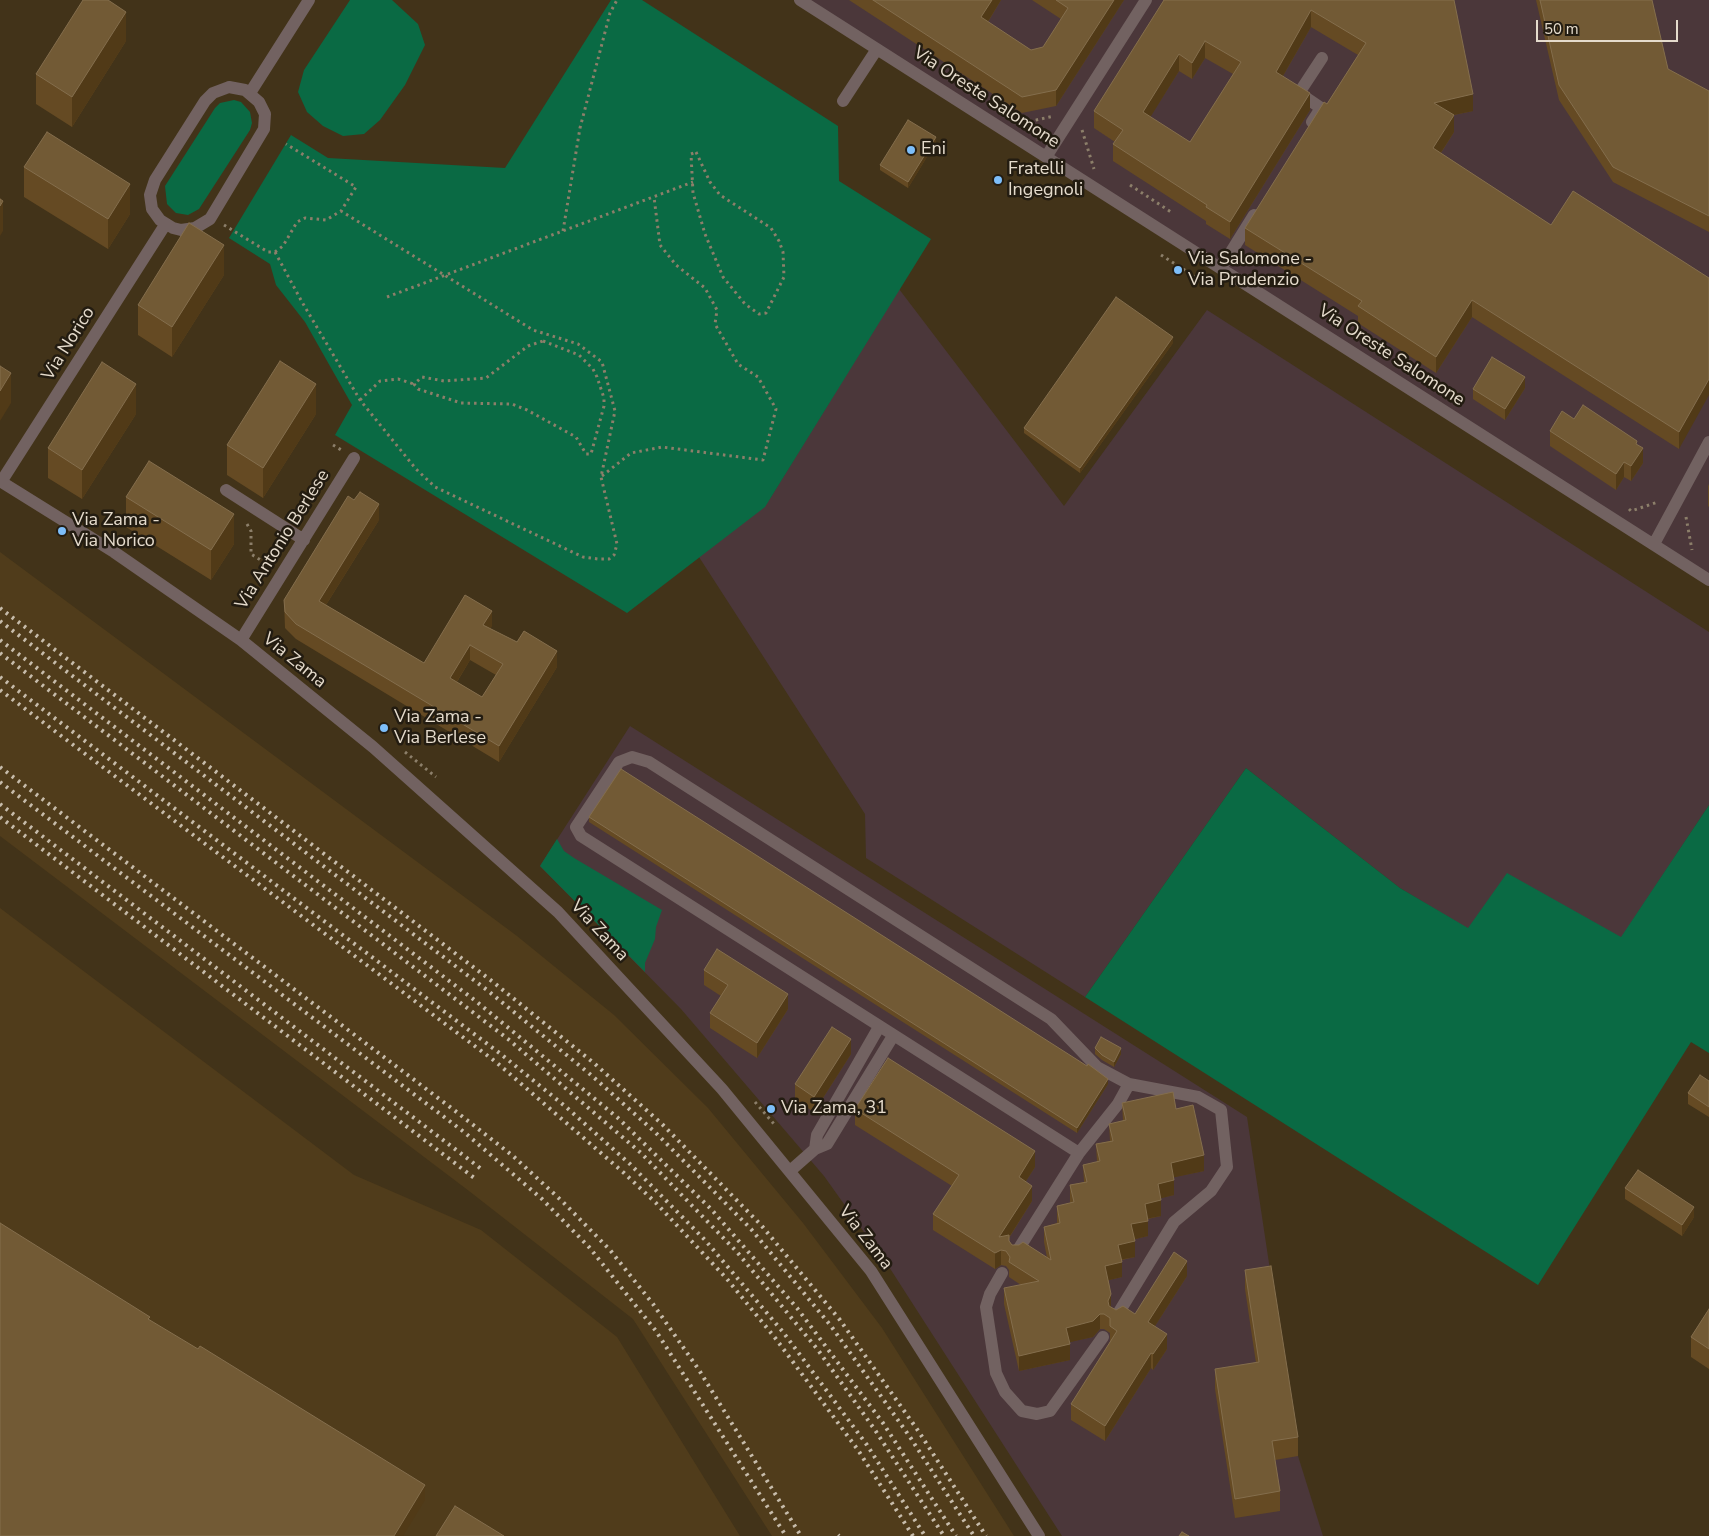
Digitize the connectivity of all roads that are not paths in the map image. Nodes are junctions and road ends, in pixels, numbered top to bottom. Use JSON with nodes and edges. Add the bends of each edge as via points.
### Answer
{"nodes":[{"id":1,"x":309,"y":0,"type":"edge"},
{"id":2,"x":800,"y":0,"type":"edge"},
{"id":3,"x":1146,"y":0,"type":"edge"},
{"id":4,"x":877,"y":49,"type":"junction"},
{"id":5,"x":1322,"y":58,"type":"dead end"},
{"id":6,"x":250,"y":93,"type":"junction"},
{"id":7,"x":843,"y":101,"type":"dead end"},
{"id":8,"x":1306,"y":132,"type":"edge"},
{"id":9,"x":1046,"y":157,"type":"junction"},
{"id":10,"x":1260,"y":206,"type":"edge"},
{"id":11,"x":165,"y":225,"type":"junction"},
{"id":12,"x":1221,"y":268,"type":"junction"},
{"id":13,"x":1709,"y":442,"type":"edge"},
{"id":14,"x":354,"y":458,"type":"dead end"},
{"id":15,"x":0,"y":482,"type":"edge"},
{"id":16,"x":226,"y":490,"type":"dead end"},
{"id":17,"x":304,"y":540,"type":"junction"},
{"id":18,"x":1654,"y":544,"type":"junction"},
{"id":19,"x":1709,"y":580,"type":"edge"},
{"id":20,"x":241,"y":640,"type":"junction"},
{"id":21,"x":879,"y":1027,"type":"junction"},
{"id":22,"x":893,"y":1036,"type":"junction"},
{"id":23,"x":1129,"y":1084,"type":"junction"},
{"id":24,"x":815,"y":1149,"type":"junction"},
{"id":25,"x":1079,"y":1154,"type":"junction"},
{"id":26,"x":790,"y":1171,"type":"junction"},
{"id":27,"x":1016,"y":1253,"type":"edge"},
{"id":28,"x":1002,"y":1274,"type":"dead end"},
{"id":29,"x":1116,"y":1316,"type":"edge"},
{"id":30,"x":1103,"y":1337,"type":"dead end"},
{"id":31,"x":1039,"y":1536,"type":"edge"}],
"edges":[{"from":1,"to":6,"type":"street"},
{"from":2,"to":4,"type":"street","name":"Via Oreste Salomone"},
{"from":3,"to":9,"type":"street"},
{"from":4,"to":7,"type":"street"},
{"from":4,"to":9,"type":"street","name":"Via Oreste Salomone"},
{"from":5,"to":8,"type":"street","via":[[1300,93],[1321,108]]},
{"from":6,"to":11,"type":"street","via":[[229,87],[213,93],[154,180],[150,203]]},
{"from":6,"to":11,"type":"street","via":[[263,107],[264,129],[210,219],[195,228],[181,230]]},
{"from":9,"to":12,"type":"street","name":"Via Oreste Salomone"},
{"from":10,"to":12,"type":"street"},
{"from":11,"to":15,"type":"street","name":"Via Norico"},
{"from":12,"to":18,"type":"street","name":"Via Oreste Salomone"},
{"from":13,"to":18,"type":"street"},
{"from":14,"to":17,"type":"street","name":"Via Antonio Berlese"},
{"from":15,"to":20,"type":"street","name":"Via Zama","via":[[114,552]]},
{"from":16,"to":17,"type":"street"},
{"from":17,"to":20,"type":"street","name":"Via Antonio Berlese"},
{"from":18,"to":19,"type":"street","name":"Via Oreste Salomone"},
{"from":20,"to":26,"type":"street","name":"Via Zama","via":[[369,744],[558,912],[722,1089]]},
{"from":21,"to":22,"type":"street"},
{"from":21,"to":23,"type":"street","via":[[581,836],[576,827],[618,762],[632,757],[650,762],[1051,1019],[1097,1067]]},
{"from":21,"to":24,"type":"street","via":[[817,1135]]},
{"from":22,"to":24,"type":"street","via":[[827,1144]]},
{"from":22,"to":25,"type":"street"},
{"from":23,"to":25,"type":"street","via":[[1118,1104]]},
{"from":23,"to":29,"type":"street","via":[[1198,1097],[1221,1110],[1227,1167],[1210,1191],[1174,1222]]},
{"from":24,"to":26,"type":"street"},
{"from":25,"to":27,"type":"street"},
{"from":26,"to":31,"type":"street","name":"Via Zama","via":[[871,1271]]},
{"from":28,"to":30,"type":"street","via":[[986,1307],[996,1373],[1005,1392],[1022,1411],[1037,1414],[1050,1411]]}]}
